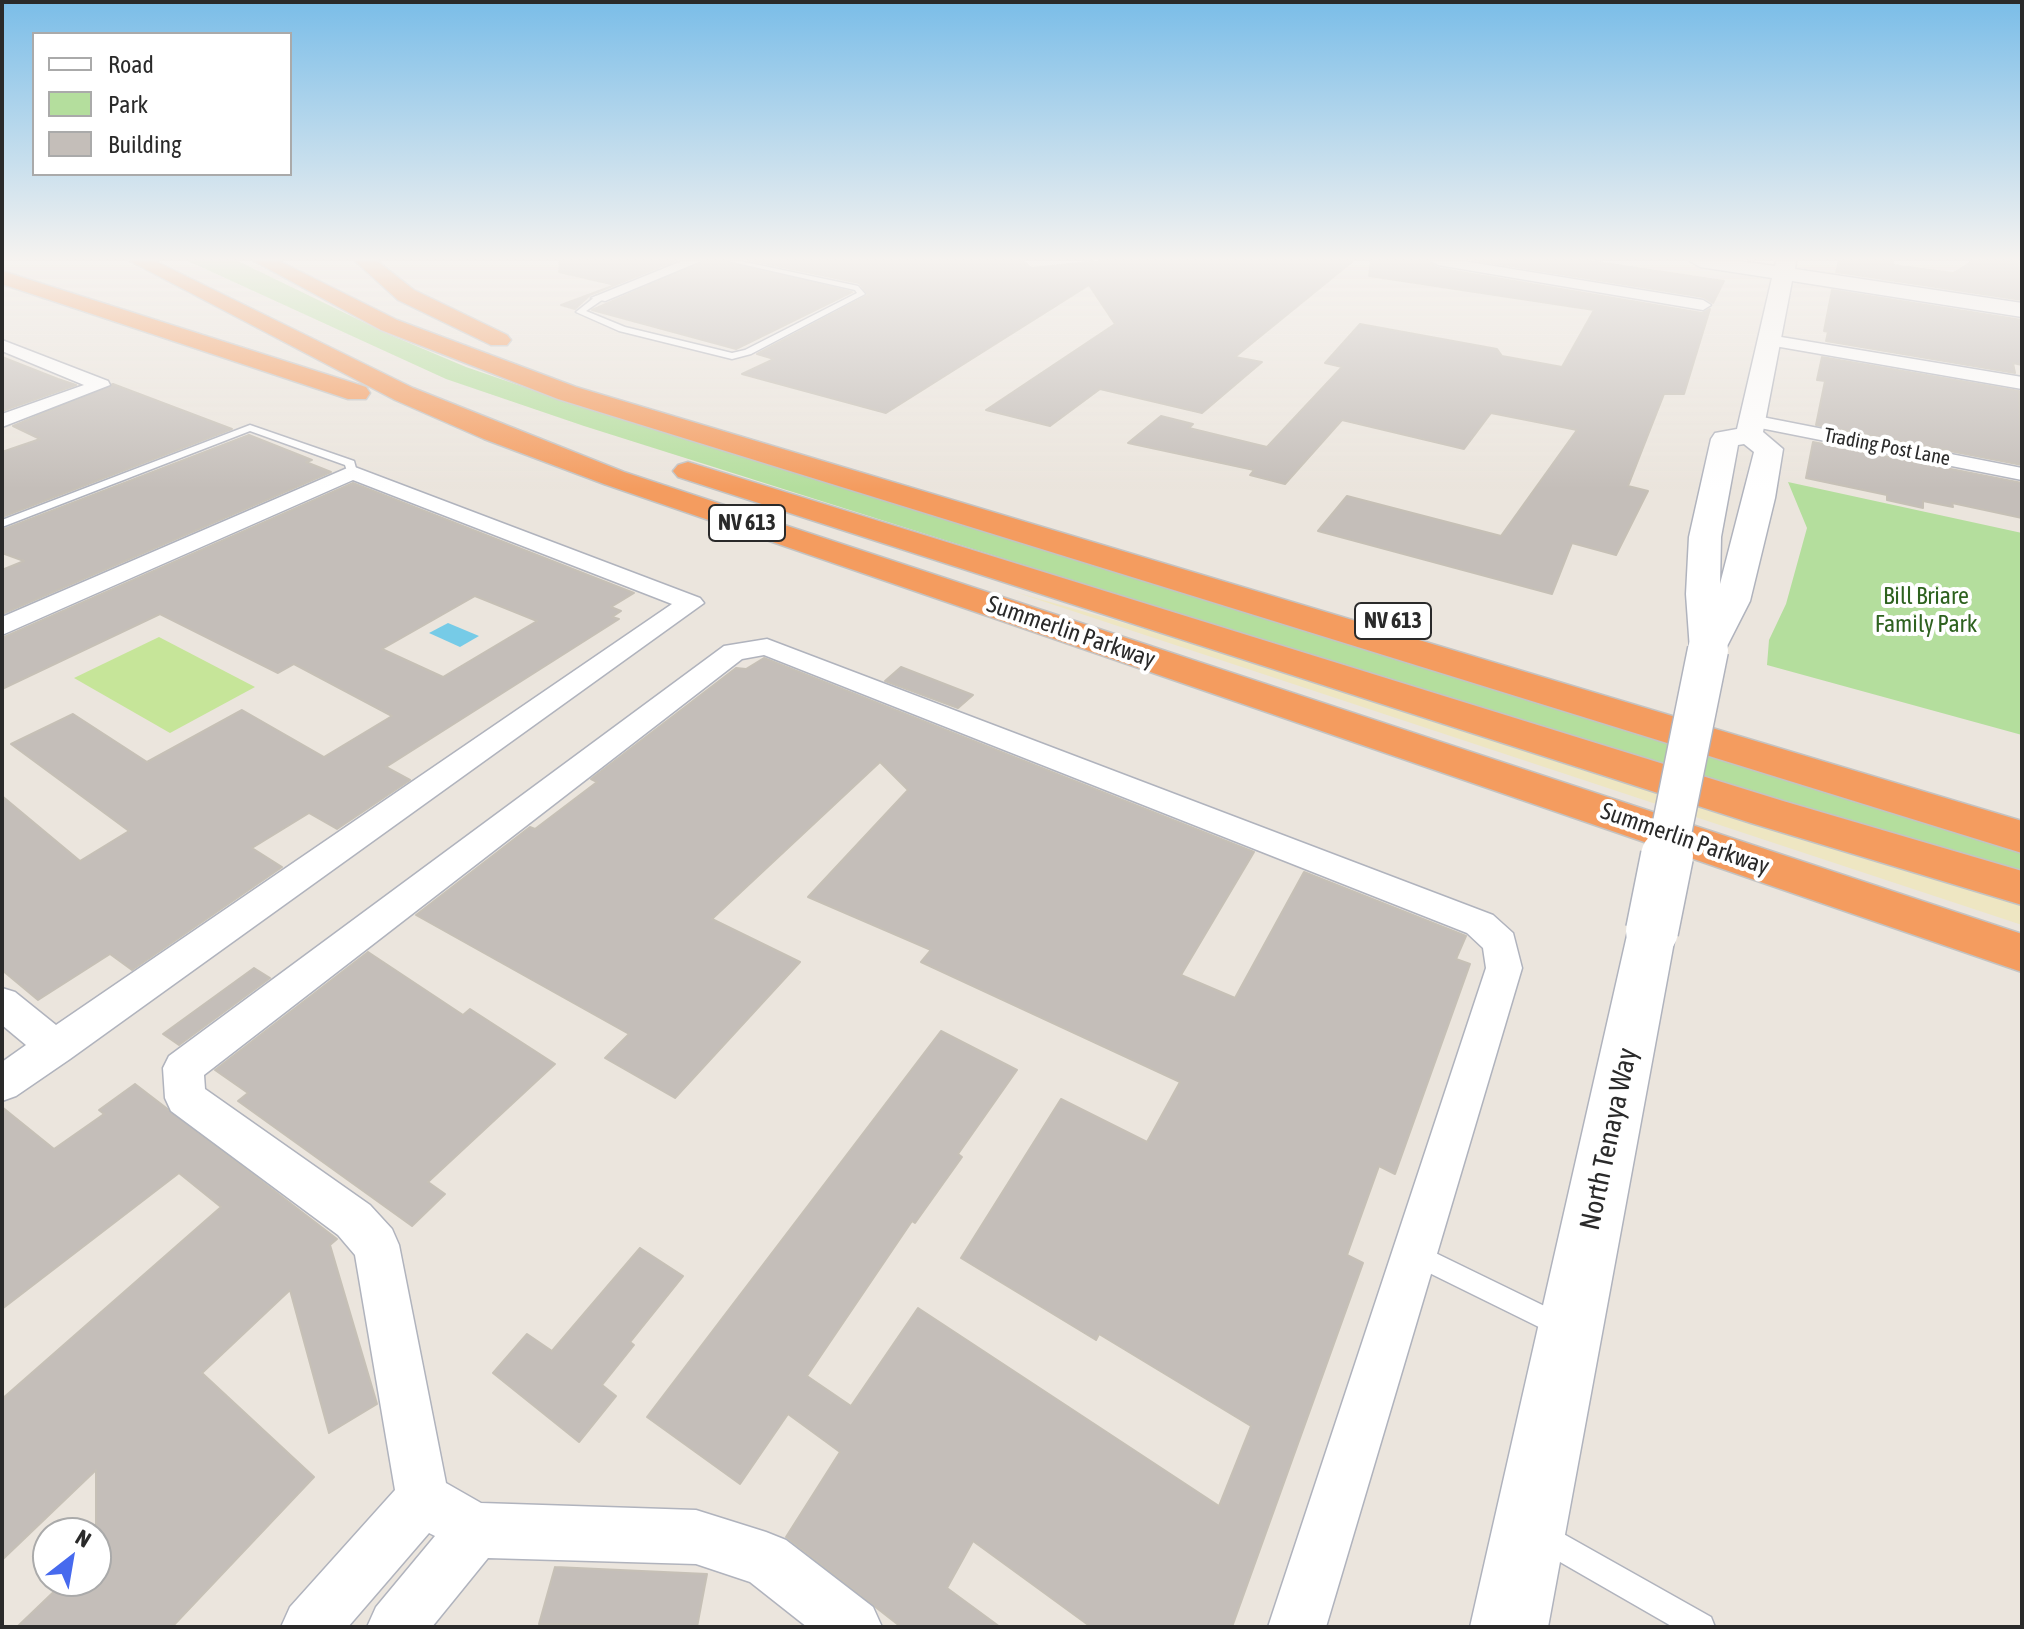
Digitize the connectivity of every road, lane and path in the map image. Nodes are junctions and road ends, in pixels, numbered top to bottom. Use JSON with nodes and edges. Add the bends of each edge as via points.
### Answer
{"nodes":[{"id":1,"x":181,"y":337,"type":"edge"},
{"id":2,"x":289,"y":337,"type":"edge"},
{"id":3,"x":418,"y":337,"type":"edge"},
{"id":4,"x":461,"y":337,"type":"edge"},
{"id":5,"x":492,"y":337,"type":"edge"},
{"id":6,"x":655,"y":337,"type":"edge"},
{"id":7,"x":777,"y":337,"type":"edge"},
{"id":8,"x":1770,"y":337,"type":"edge"},
{"id":9,"x":1769,"y":340,"type":"junction"},
{"id":10,"x":301,"y":343,"type":"junction"},
{"id":11,"x":2,"y":345,"type":"edge"},
{"id":12,"x":577,"y":378,"type":"junction"},
{"id":13,"x":2022,"y":383,"type":"edge"},
{"id":14,"x":2,"y":421,"type":"edge"},
{"id":15,"x":474,"y":424,"type":"junction"},
{"id":16,"x":1742,"y":431,"type":"junction"},
{"id":17,"x":620,"y":450,"type":"dead end"},
{"id":18,"x":665,"y":464,"type":"dead end"},
{"id":19,"x":352,"y":472,"type":"junction"},
{"id":20,"x":2022,"y":474,"type":"edge"},
{"id":21,"x":2,"y":524,"type":"edge"},
{"id":22,"x":1725,"y":590,"type":"junction"},
{"id":23,"x":2,"y":627,"type":"edge"},
{"id":24,"x":2022,"y":806,"type":"edge"},
{"id":25,"x":2022,"y":837,"type":"edge"},
{"id":26,"x":1800,"y":878,"type":"junction"},
{"id":27,"x":2022,"y":888,"type":"edge"},
{"id":28,"x":2022,"y":953,"type":"edge"},
{"id":29,"x":2022,"y":965,"type":"edge"},
{"id":30,"x":2,"y":1003,"type":"edge"},
{"id":31,"x":56,"y":1047,"type":"junction"},
{"id":32,"x":2,"y":1084,"type":"edge"},
{"id":33,"x":1414,"y":1253,"type":"junction"},
{"id":34,"x":1570,"y":1331,"type":"junction"},
{"id":35,"x":423,"y":1499,"type":"junction"},
{"id":36,"x":1529,"y":1528,"type":"junction"},
{"id":37,"x":475,"y":1530,"type":"junction"},
{"id":38,"x":310,"y":1627,"type":"edge"},
{"id":39,"x":396,"y":1627,"type":"edge"},
{"id":40,"x":853,"y":1627,"type":"edge"},
{"id":41,"x":1297,"y":1627,"type":"edge"},
{"id":42,"x":1509,"y":1627,"type":"edge"},
{"id":43,"x":1701,"y":1627,"type":"edge"}],
"edges":[{"from":1,"to":15,"type":"highway","via":[[315,382]]},
{"from":2,"to":10,"type":"highway","name":"Summerlin Parkway","number":"NV 613"},
{"from":3,"to":25,"type":"highway","via":[[596,402]]},
{"from":4,"to":12,"type":"highway","number":"NV 613"},
{"from":5,"to":12,"type":"highway"},
{"from":6,"to":7,"type":"lane","via":[[732,356]]},
{"from":8,"to":9,"type":"main road"},
{"from":9,"to":13,"type":"street"},
{"from":9,"to":16,"type":"main road"},
{"from":10,"to":15,"type":"highway","name":"Summerlin Parkway","number":"NV 613"},
{"from":10,"to":17,"type":"highway"},
{"from":11,"to":14,"type":"street","via":[[101,385]]},
{"from":12,"to":24,"type":"highway","number":"NV 613"},
{"from":15,"to":26,"type":"highway","name":"Summerlin Parkway","number":"NV 613","via":[[614,478]]},
{"from":16,"to":20,"type":"street","name":"Trading Post Lane"},
{"from":16,"to":22,"type":"main road","via":[[1714,489],[1734,501]]},
{"from":16,"to":22,"type":"main road","name":"North Tenaya Way","via":[[1769,449],[1760,498]]},
{"from":18,"to":27,"type":"highway"},
{"from":19,"to":21,"type":"lane","via":[[350,463],[250,428]]},
{"from":19,"to":23,"type":"street"},
{"from":19,"to":31,"type":"street","via":[[691,603]]},
{"from":22,"to":34,"type":"main road","name":"North Tenaya Way","bridge":true,"via":[[1708,650]]},
{"from":26,"to":28,"type":"highway","name":"Summerlin Parkway","number":"NV 613"},
{"from":26,"to":29,"type":"highway"},
{"from":30,"to":31,"type":"street"},
{"from":31,"to":32,"type":"street"},
{"from":33,"to":34,"type":"lane"},
{"from":33,"to":35,"type":"street","via":[[1504,968],[1500,943],[1480,924],[767,647],[734,652],[183,1068],[185,1098],[354,1220],[376,1245]]},
{"from":33,"to":41,"type":"street"},
{"from":34,"to":36,"type":"main road","name":"North Tenaya Way"},
{"from":35,"to":37,"type":"street"},
{"from":35,"to":38,"type":"street"},
{"from":36,"to":42,"type":"main road","name":"North Tenaya Way"},
{"from":36,"to":43,"type":"lane"},
{"from":37,"to":39,"type":"street"},
{"from":37,"to":40,"type":"street","via":[[696,1537],[766,1560]]}]}
